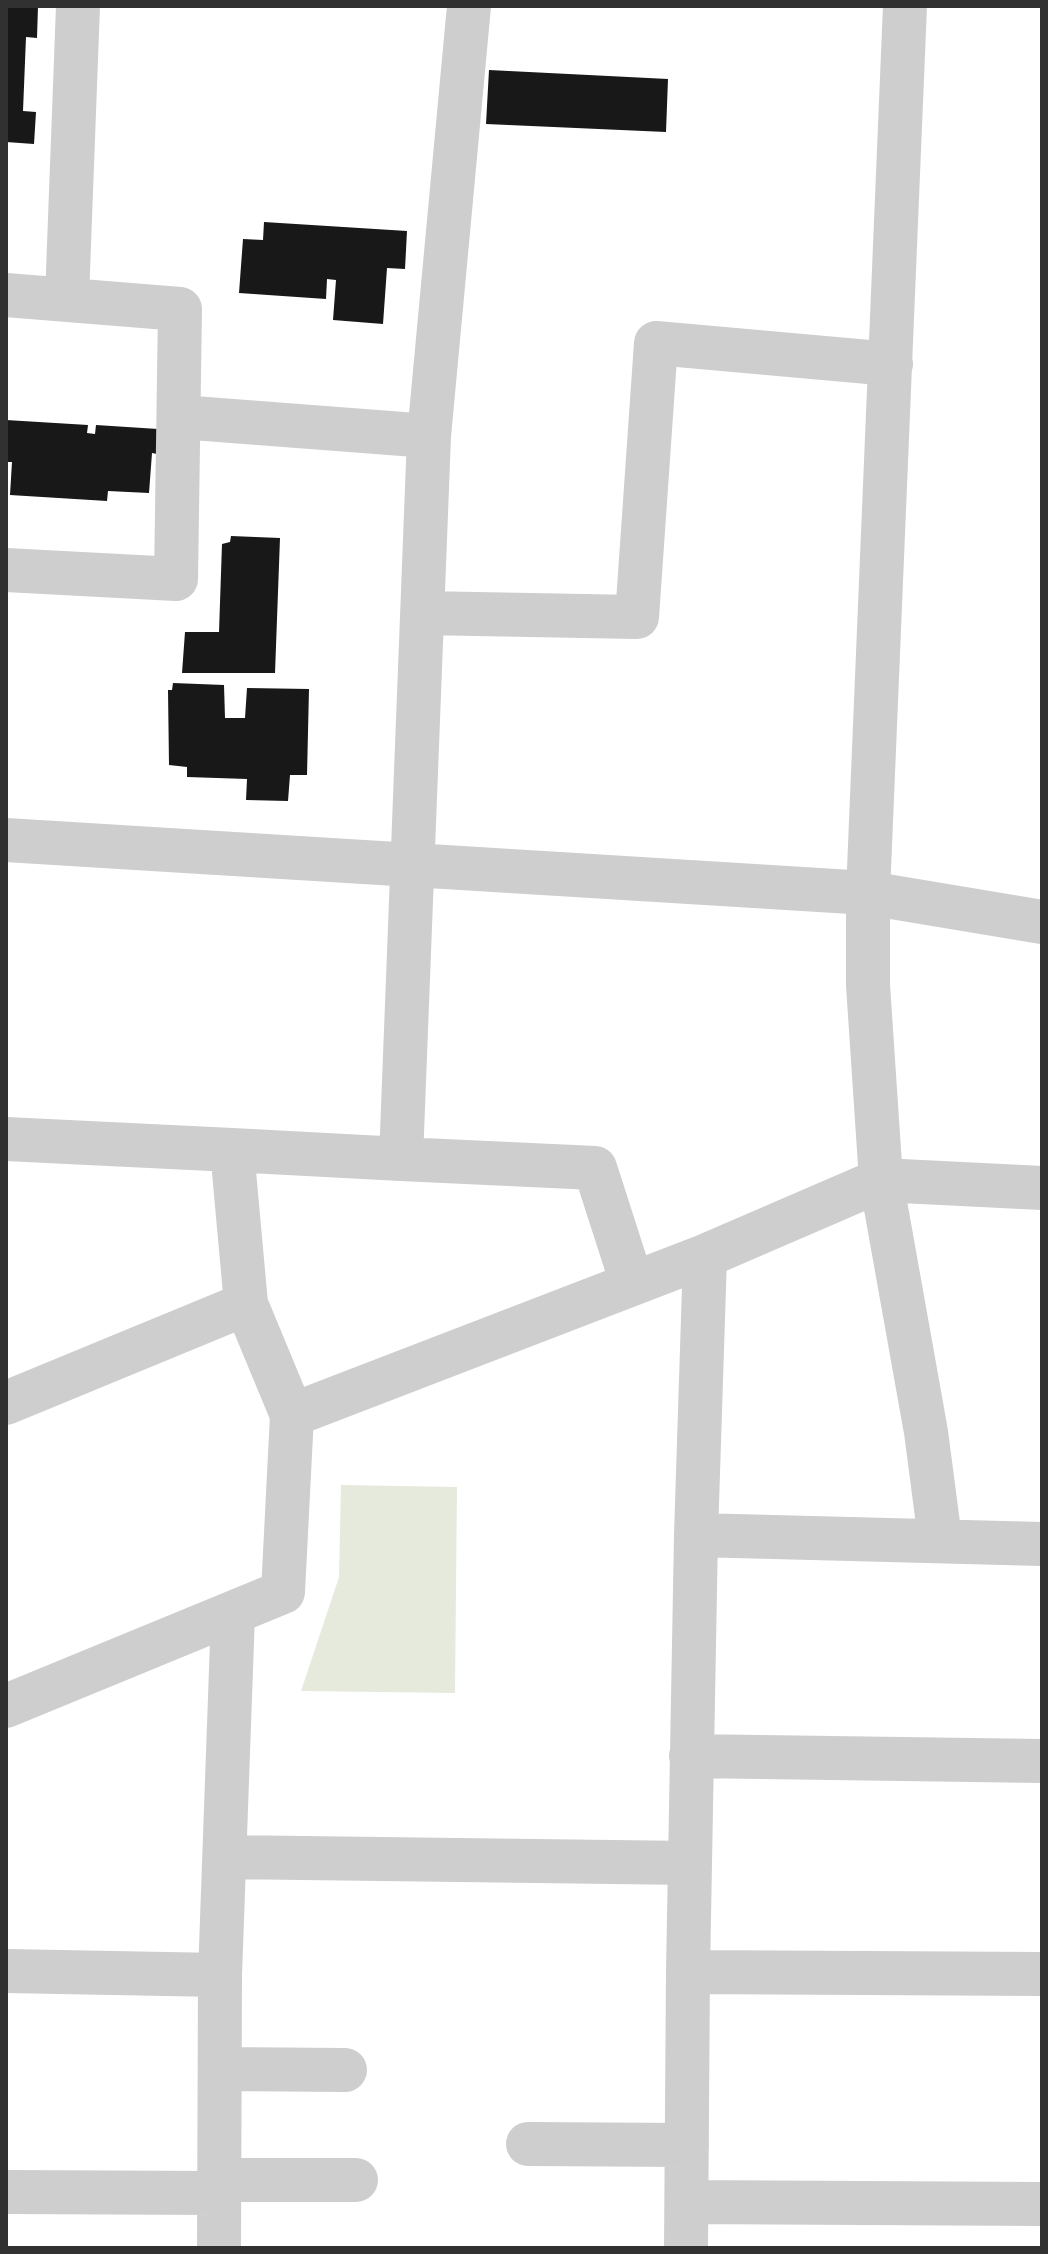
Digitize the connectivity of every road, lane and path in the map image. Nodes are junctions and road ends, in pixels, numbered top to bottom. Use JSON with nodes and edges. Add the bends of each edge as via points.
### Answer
{"nodes":[{"id":1,"x":78,"y":6,"type":"edge"},
{"id":2,"x":469,"y":6,"type":"edge"},
{"id":3,"x":905,"y":6,"type":"edge"},
{"id":4,"x":6,"y":295,"type":"edge"},
{"id":5,"x":67,"y":298,"type":"junction"},
{"id":6,"x":891,"y":364,"type":"junction"},
{"id":7,"x":180,"y":417,"type":"junction"},
{"id":8,"x":429,"y":436,"type":"junction"},
{"id":9,"x":6,"y":570,"type":"edge"},
{"id":10,"x":423,"y":613,"type":"junction"},
{"id":11,"x":6,"y":840,"type":"edge"},
{"id":12,"x":413,"y":864,"type":"junction"},
{"id":13,"x":868,"y":893,"type":"junction"},
{"id":14,"x":1042,"y":922,"type":"edge"},
{"id":15,"x":6,"y":1139,"type":"edge"},
{"id":16,"x":232,"y":1150,"type":"junction"},
{"id":17,"x":401,"y":1159,"type":"junction"},
{"id":18,"x":881,"y":1180,"type":"junction"},
{"id":19,"x":1042,"y":1188,"type":"edge"},
{"id":20,"x":705,"y":1256,"type":"junction"},
{"id":21,"x":632,"y":1283,"type":"junction"},
{"id":22,"x":246,"y":1304,"type":"junction"},
{"id":23,"x":6,"y":1403,"type":"edge"},
{"id":24,"x":292,"y":1415,"type":"junction"},
{"id":25,"x":696,"y":1535,"type":"junction"},
{"id":26,"x":940,"y":1539,"type":"junction"},
{"id":27,"x":1042,"y":1544,"type":"edge"},
{"id":28,"x":233,"y":1614,"type":"junction"},
{"id":29,"x":6,"y":1706,"type":"edge"},
{"id":30,"x":691,"y":1756,"type":"junction"},
{"id":31,"x":1042,"y":1761,"type":"edge"},
{"id":32,"x":226,"y":1857,"type":"junction"},
{"id":33,"x":690,"y":1863,"type":"junction"},
{"id":34,"x":6,"y":1971,"type":"edge"},
{"id":35,"x":688,"y":1972,"type":"junction"},
{"id":36,"x":1042,"y":1974,"type":"edge"},
{"id":37,"x":220,"y":1975,"type":"junction"},
{"id":38,"x":220,"y":2069,"type":"junction"},
{"id":39,"x":345,"y":2070,"type":"dead end"},
{"id":40,"x":528,"y":2144,"type":"dead end"},
{"id":41,"x":687,"y":2145,"type":"junction"},
{"id":42,"x":356,"y":2180,"type":"dead end"},
{"id":43,"x":220,"y":2186,"type":"junction"},
{"id":44,"x":6,"y":2192,"type":"edge"},
{"id":45,"x":687,"y":2202,"type":"junction"},
{"id":46,"x":1042,"y":2204,"type":"edge"},
{"id":47,"x":219,"y":2248,"type":"edge"},
{"id":48,"x":686,"y":2248,"type":"edge"}],
"edges":[{"from":1,"to":5,"type":"street"},
{"from":2,"to":8,"type":"street"},
{"from":3,"to":6,"type":"street"},
{"from":4,"to":5,"type":"street"},
{"from":5,"to":7,"type":"street","via":[[180,309]]},
{"from":6,"to":10,"type":"street","via":[[656,343],[637,617]]},
{"from":6,"to":13,"type":"street"},
{"from":7,"to":8,"type":"street"},
{"from":7,"to":9,"type":"street","via":[[176,579]]},
{"from":8,"to":10,"type":"street"},
{"from":10,"to":12,"type":"street"},
{"from":11,"to":12,"type":"street"},
{"from":12,"to":13,"type":"street"},
{"from":12,"to":17,"type":"street"},
{"from":13,"to":14,"type":"street"},
{"from":13,"to":18,"type":"street","via":[[868,985]]},
{"from":15,"to":16,"type":"street"},
{"from":16,"to":17,"type":"street"},
{"from":16,"to":22,"type":"street"},
{"from":17,"to":21,"type":"street","via":[[595,1168]]},
{"from":18,"to":19,"type":"street"},
{"from":18,"to":20,"type":"street"},
{"from":18,"to":26,"type":"street"},
{"from":20,"to":21,"type":"street"},
{"from":20,"to":25,"type":"street"},
{"from":21,"to":24,"type":"street"},
{"from":22,"to":23,"type":"street"},
{"from":22,"to":24,"type":"street"},
{"from":24,"to":28,"type":"street","via":[[283,1592]]},
{"from":25,"to":26,"type":"street"},
{"from":25,"to":30,"type":"street"},
{"from":26,"to":27,"type":"street"},
{"from":28,"to":29,"type":"street"},
{"from":28,"to":32,"type":"street"},
{"from":30,"to":31,"type":"street"},
{"from":30,"to":33,"type":"street"},
{"from":32,"to":33,"type":"street"},
{"from":32,"to":37,"type":"street"},
{"from":33,"to":35,"type":"street"},
{"from":34,"to":37,"type":"street"},
{"from":35,"to":36,"type":"street"},
{"from":35,"to":41,"type":"street"},
{"from":37,"to":38,"type":"street"},
{"from":38,"to":39,"type":"street"},
{"from":38,"to":43,"type":"street"},
{"from":40,"to":41,"type":"street"},
{"from":41,"to":45,"type":"street"},
{"from":42,"to":43,"type":"street"},
{"from":43,"to":44,"type":"street"},
{"from":43,"to":47,"type":"street"},
{"from":45,"to":46,"type":"street"},
{"from":45,"to":48,"type":"street"}]}
